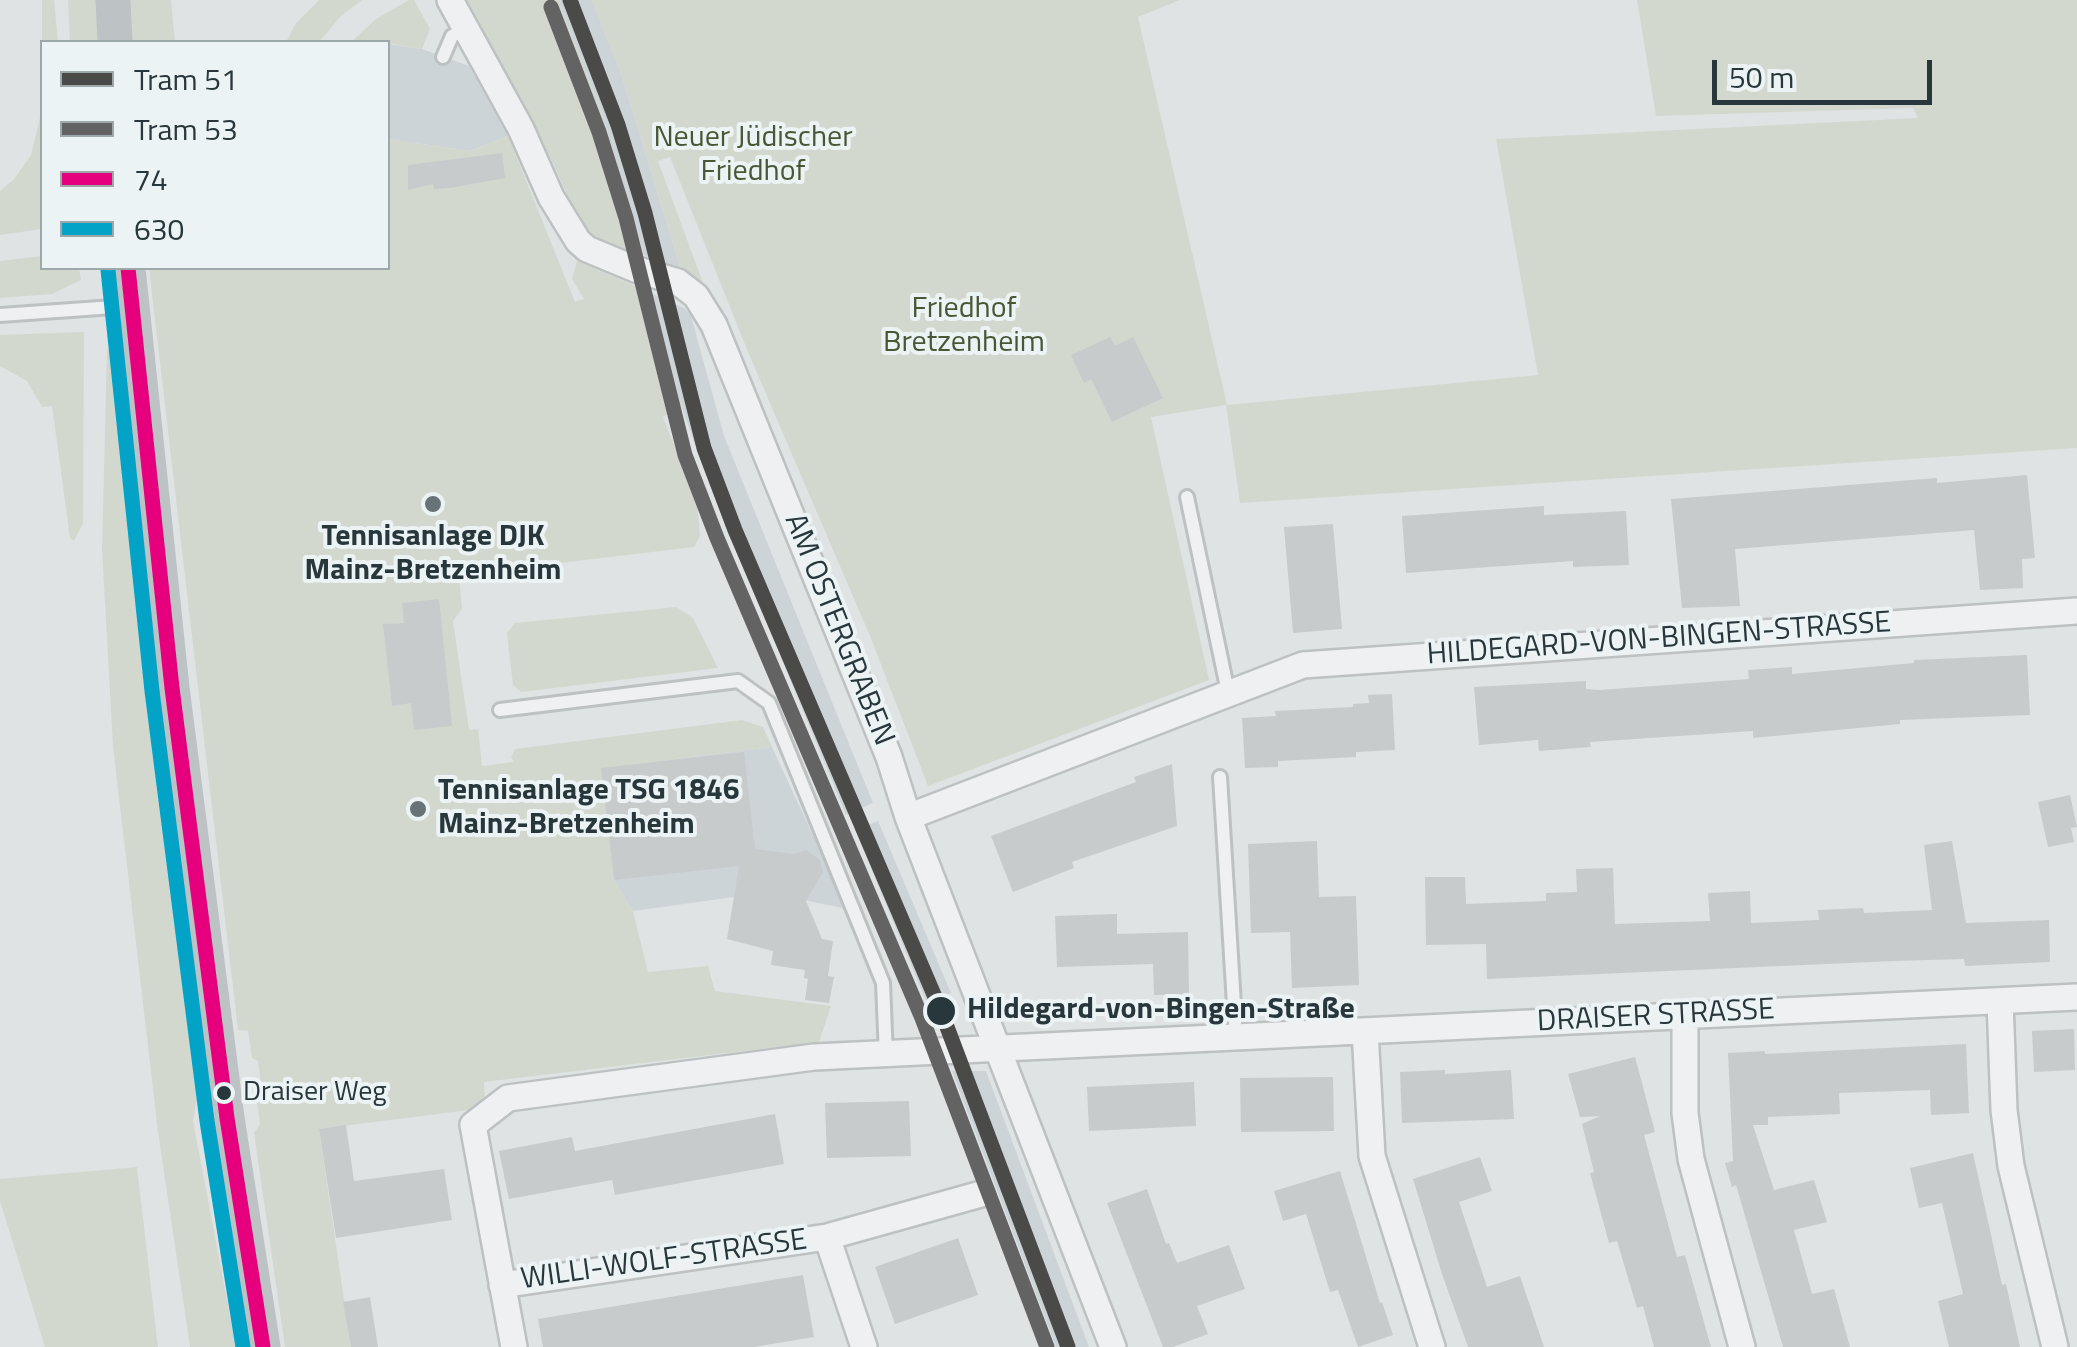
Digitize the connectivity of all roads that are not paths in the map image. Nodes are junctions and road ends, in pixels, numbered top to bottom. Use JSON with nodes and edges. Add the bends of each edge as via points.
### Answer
{"nodes":[{"id":1,"x":113,"y":0,"type":"edge"},
{"id":2,"x":450,"y":0,"type":"edge"},
{"id":3,"x":465,"y":29,"type":"junction"},
{"id":4,"x":115,"y":40,"type":"edge"},
{"id":5,"x":443,"y":58,"type":"dead end"},
{"id":6,"x":128,"y":270,"type":"edge"},
{"id":7,"x":131,"y":306,"type":"junction"},
{"id":8,"x":0,"y":314,"type":"edge"},
{"id":9,"x":1186,"y":497,"type":"dead end"},
{"id":10,"x":2077,"y":611,"type":"edge"},
{"id":11,"x":1228,"y":692,"type":"junction"},
{"id":12,"x":500,"y":710,"type":"dead end"},
{"id":13,"x":1220,"y":776,"type":"dead end"},
{"id":14,"x":908,"y":816,"type":"junction"},
{"id":15,"x":2077,"y":997,"type":"edge"},
{"id":16,"x":2000,"y":1001,"type":"junction"},
{"id":17,"x":1686,"y":1016,"type":"junction"},
{"id":18,"x":1365,"y":1031,"type":"junction"},
{"id":19,"x":1236,"y":1037,"type":"junction"},
{"id":20,"x":998,"y":1048,"type":"junction"},
{"id":21,"x":886,"y":1056,"type":"junction"},
{"id":22,"x":981,"y":1194,"type":"dead end"},
{"id":23,"x":826,"y":1237,"type":"junction"},
{"id":24,"x":502,"y":1285,"type":"junction"},
{"id":25,"x":263,"y":1347,"type":"edge"},
{"id":26,"x":514,"y":1347,"type":"edge"},
{"id":27,"x":864,"y":1347,"type":"edge"},
{"id":28,"x":1113,"y":1347,"type":"edge"},
{"id":29,"x":1432,"y":1347,"type":"edge"},
{"id":30,"x":1742,"y":1347,"type":"edge"},
{"id":31,"x":2055,"y":1347,"type":"edge"}],
"edges":[{"from":1,"to":4,"type":"main road"},
{"from":2,"to":3,"type":"street","name":"AM OSTERGRABEN"},
{"from":3,"to":5,"type":"lane","via":[[452,36]]},
{"from":3,"to":14,"type":"street","name":"AM OSTERGRABEN","via":[[578,241],[678,282],[714,325]]},
{"from":6,"to":7,"type":"main road"},
{"from":7,"to":8,"type":"lane"},
{"from":7,"to":25,"type":"main road","via":[[172,688]]},
{"from":9,"to":11,"type":"lane"},
{"from":10,"to":11,"type":"street","name":"HILDEGARD-VON-BINGEN-STRASSE","via":[[1303,665]]},
{"from":11,"to":14,"type":"street","name":"HILDEGARD-VON-BINGEN-STRASSE"},
{"from":12,"to":21,"type":"lane","via":[[738,681],[769,702],[883,984]]},
{"from":13,"to":19,"type":"lane"},
{"from":14,"to":20,"type":"street","name":"AM OSTERGRABEN"},
{"from":15,"to":16,"type":"street","name":"DRAISER STRASSE"},
{"from":16,"to":17,"type":"street","name":"DRAISER STRASSE"},
{"from":16,"to":31,"type":"street","via":[[2011,1166]]},
{"from":17,"to":18,"type":"street","name":"DRAISER STRASSE"},
{"from":17,"to":30,"type":"street","via":[[1691,1160]]},
{"from":18,"to":19,"type":"street","name":"DRAISER STRASSE"},
{"from":18,"to":29,"type":"street","via":[[1372,1156]]},
{"from":19,"to":20,"type":"street","name":"DRAISER STRASSE"},
{"from":20,"to":21,"type":"street","name":"DRAISER STRASSE"},
{"from":20,"to":28,"type":"street","name":"AM OSTERGRABEN"},
{"from":21,"to":24,"type":"street","name":"DRAISER STRASSE","via":[[792,1059],[508,1098],[473,1125]]},
{"from":22,"to":23,"type":"street","name":"WILLI-WOLF-STRASSE"},
{"from":23,"to":24,"type":"street","name":"WILLI-WOLF-STRASSE"},
{"from":23,"to":27,"type":"street","name":"WILLI-WOLF-STRASSE"},
{"from":24,"to":26,"type":"street"}]}
